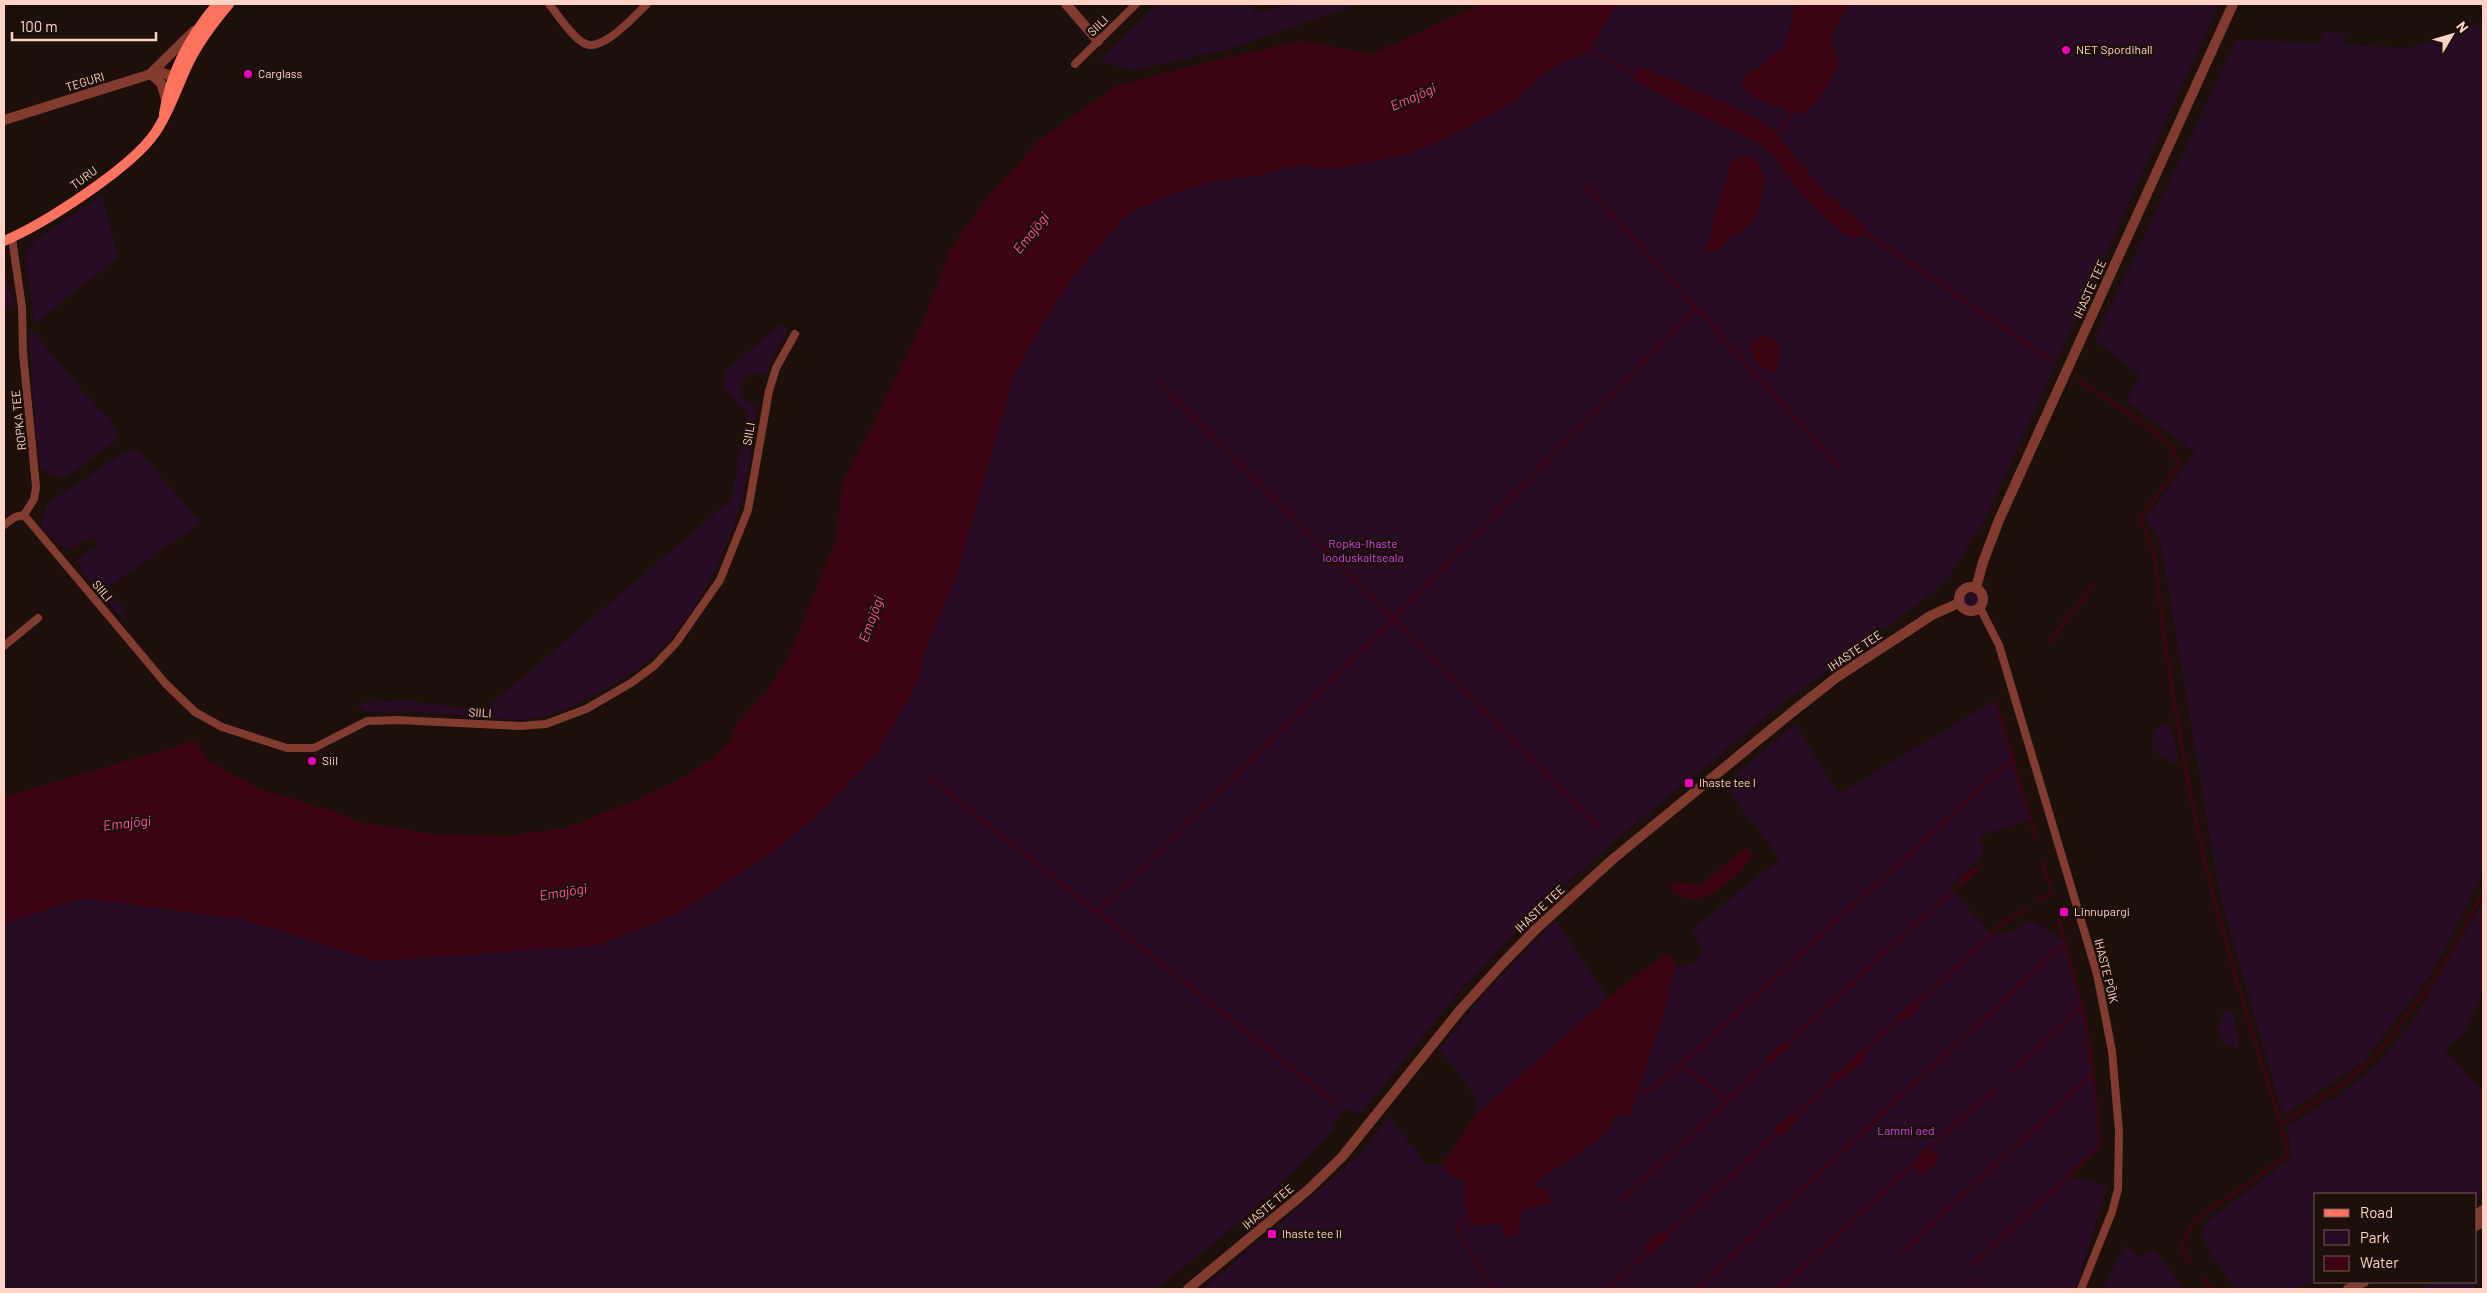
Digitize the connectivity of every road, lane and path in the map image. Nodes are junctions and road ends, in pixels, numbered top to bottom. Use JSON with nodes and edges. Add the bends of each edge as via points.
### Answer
{"nodes":[{"id":1,"x":216,"y":4,"type":"edge"},
{"id":2,"x":229,"y":4,"type":"edge"},
{"id":3,"x":549,"y":4,"type":"edge"},
{"id":4,"x":647,"y":4,"type":"edge"},
{"id":5,"x":1066,"y":4,"type":"edge"},
{"id":6,"x":1136,"y":4,"type":"edge"},
{"id":7,"x":2233,"y":4,"type":"edge"},
{"id":8,"x":201,"y":22,"type":"junction"},
{"id":9,"x":1098,"y":41,"type":"junction"},
{"id":10,"x":1075,"y":64,"type":"dead end"},
{"id":11,"x":151,"y":74,"type":"junction"},
{"id":12,"x":177,"y":77,"type":"junction"},
{"id":13,"x":166,"y":99,"type":"junction"},
{"id":14,"x":163,"y":118,"type":"junction"},
{"id":15,"x":4,"y":120,"type":"edge"},
{"id":16,"x":8,"y":239,"type":"edge"},
{"id":17,"x":795,"y":334,"type":"dead end"},
{"id":18,"x":24,"y":515,"type":"junction"},
{"id":19,"x":4,"y":524,"type":"edge"},
{"id":20,"x":1976,"y":588,"type":"junction"},
{"id":21,"x":1960,"y":603,"type":"junction"},
{"id":22,"x":1980,"y":608,"type":"junction"},
{"id":23,"x":38,"y":618,"type":"dead end"},
{"id":24,"x":4,"y":646,"type":"edge"},
{"id":25,"x":2362,"y":1283,"type":"edge"},
{"id":26,"x":1188,"y":1289,"type":"edge"},
{"id":27,"x":2081,"y":1289,"type":"edge"},
{"id":28,"x":2348,"y":1289,"type":"edge"}],
"edges":[{"from":1,"to":8,"type":"main road","name":"TURU"},
{"from":2,"to":12,"type":"main road","name":"TURU","via":[[208,28]]},
{"from":3,"to":4,"type":"street","via":[[583,44],[594,46],[605,41]]},
{"from":5,"to":9,"type":"street"},
{"from":6,"to":9,"type":"street","name":"SIILI"},
{"from":7,"to":20,"type":"street","name":"IHASTE TEE","via":[[1999,520],[1982,562]]},
{"from":8,"to":11,"type":"street"},
{"from":8,"to":12,"type":"main road","name":"TURU"},
{"from":9,"to":10,"type":"street","name":"SIILI"},
{"from":11,"to":12,"type":"street","name":"TEGURI","via":[[160,72]]},
{"from":11,"to":13,"type":"street","via":[[162,83]]},
{"from":11,"to":15,"type":"street","name":"TEGURI"},
{"from":12,"to":13,"type":"main road","name":"TURU"},
{"from":12,"to":14,"type":"main road","name":"TURU","via":[[173,103]]},
{"from":13,"to":14,"type":"main road","name":"TURU"},
{"from":14,"to":16,"type":"main road","name":"TURU","via":[[141,150],[123,165],[50,216]]},
{"from":16,"to":18,"type":"street","name":"ROPKA TEE","via":[[21,299],[36,487],[34,500]]},
{"from":17,"to":18,"type":"street","name":"SIILI","via":[[779,362],[769,391],[748,510],[720,580],[676,644],[654,666],[586,709],[546,724],[367,722],[314,748],[286,748],[222,727],[195,712],[166,684]]},
{"from":18,"to":19,"type":"street"},
{"from":20,"to":21,"type":"street","via":[[1964,589]]},
{"from":20,"to":22,"type":"street","via":[[1984,597]]},
{"from":21,"to":22,"type":"street","via":[[1968,611]]},
{"from":21,"to":26,"type":"street","name":"IHASTE TEE","via":[[1932,615],[1837,677],[1614,859],[1536,928],[1461,1010],[1342,1157],[1308,1190]]},
{"from":22,"to":27,"type":"street","name":"IHASTE PÕIK","via":[[2002,654],[2097,974],[2112,1052],[2119,1131],[2118,1189]]},
{"from":23,"to":24,"type":"street"},
{"from":25,"to":28,"type":"street"}]}
